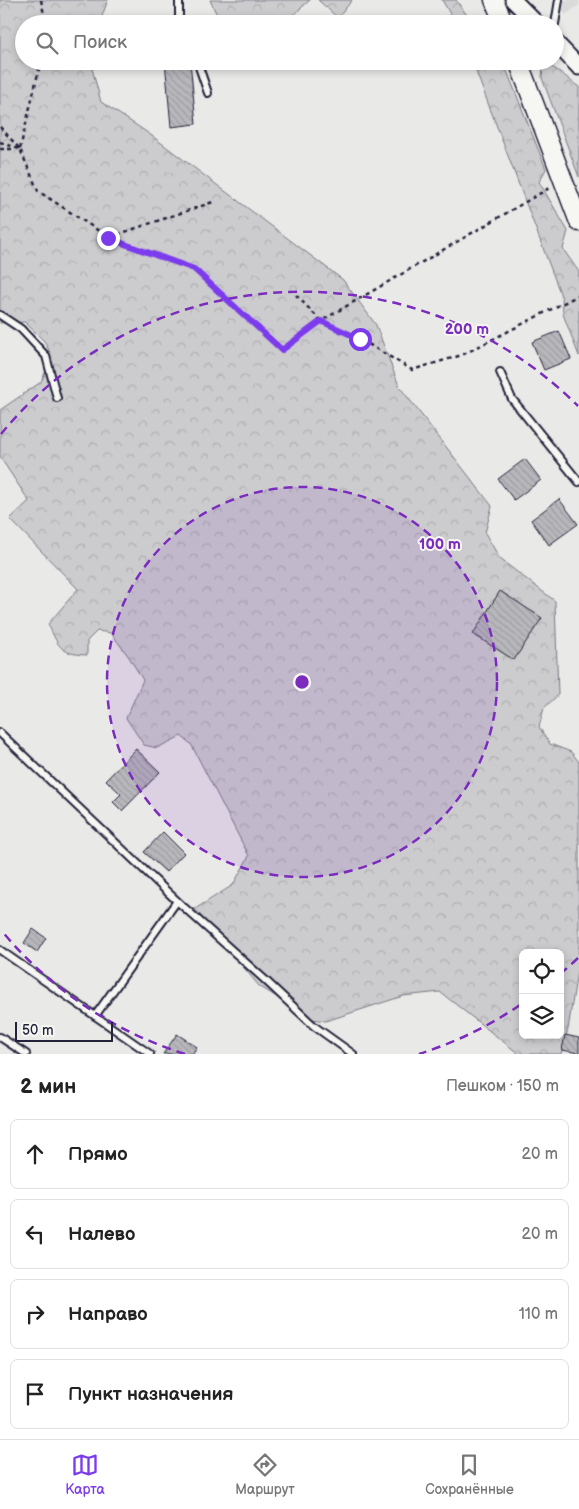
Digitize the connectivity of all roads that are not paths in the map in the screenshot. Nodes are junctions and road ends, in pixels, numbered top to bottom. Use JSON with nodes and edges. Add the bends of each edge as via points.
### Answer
{"nodes":[{"id":1,"x":179,"y":0,"type":"edge"},
{"id":2,"x":494,"y":0,"type":"edge"},
{"id":3,"x":513,"y":0,"type":"edge"},
{"id":4,"x":559,"y":0,"type":"edge"},
{"id":5,"x":179,"y":15,"type":"edge"},
{"id":6,"x":500,"y":15,"type":"edge"},
{"id":7,"x":528,"y":15,"type":"edge"},
{"id":8,"x":556,"y":15,"type":"edge"},
{"id":9,"x":564,"y":51,"type":"edge"},
{"id":10,"x":579,"y":67,"type":"edge"},
{"id":11,"x":200,"y":70,"type":"edge"},
{"id":12,"x":521,"y":70,"type":"edge"},
{"id":13,"x":208,"y":92,"type":"dead end"},
{"id":14,"x":579,"y":222,"type":"edge"},
{"id":15,"x":0,"y":315,"type":"edge"},
{"id":16,"x":500,"y":372,"type":"dead end"},
{"id":17,"x":57,"y":398,"type":"dead end"},
{"id":18,"x":579,"y":482,"type":"edge"},
{"id":19,"x":0,"y":733,"type":"edge"},
{"id":20,"x":177,"y":901,"type":"junction"},
{"id":21,"x":0,"y":950,"type":"edge"},
{"id":22,"x":95,"y":1016,"type":"junction"},
{"id":23,"x":0,"y":1037,"type":"edge"},
{"id":24,"x":26,"y":1054,"type":"edge"},
{"id":25,"x":150,"y":1054,"type":"edge"},
{"id":26,"x":353,"y":1054,"type":"edge"}],
"edges":[{"from":1,"to":5,"type":"lane"},
{"from":2,"to":6,"type":"main road"},
{"from":3,"to":7,"type":"street"},
{"from":4,"to":8,"type":"lane"},
{"from":9,"to":10,"type":"street"},
{"from":11,"to":13,"type":"lane"},
{"from":12,"to":14,"type":"main road"},
{"from":15,"to":17,"type":"lane","via":[[21,329],[46,356]]},
{"from":16,"to":18,"type":"lane","via":[[512,399]]},
{"from":19,"to":20,"type":"lane"},
{"from":20,"to":22,"type":"lane"},
{"from":20,"to":26,"type":"lane","via":[[314,1026]]},
{"from":21,"to":22,"type":"lane"},
{"from":22,"to":25,"type":"lane"},
{"from":23,"to":24,"type":"lane"}]}
